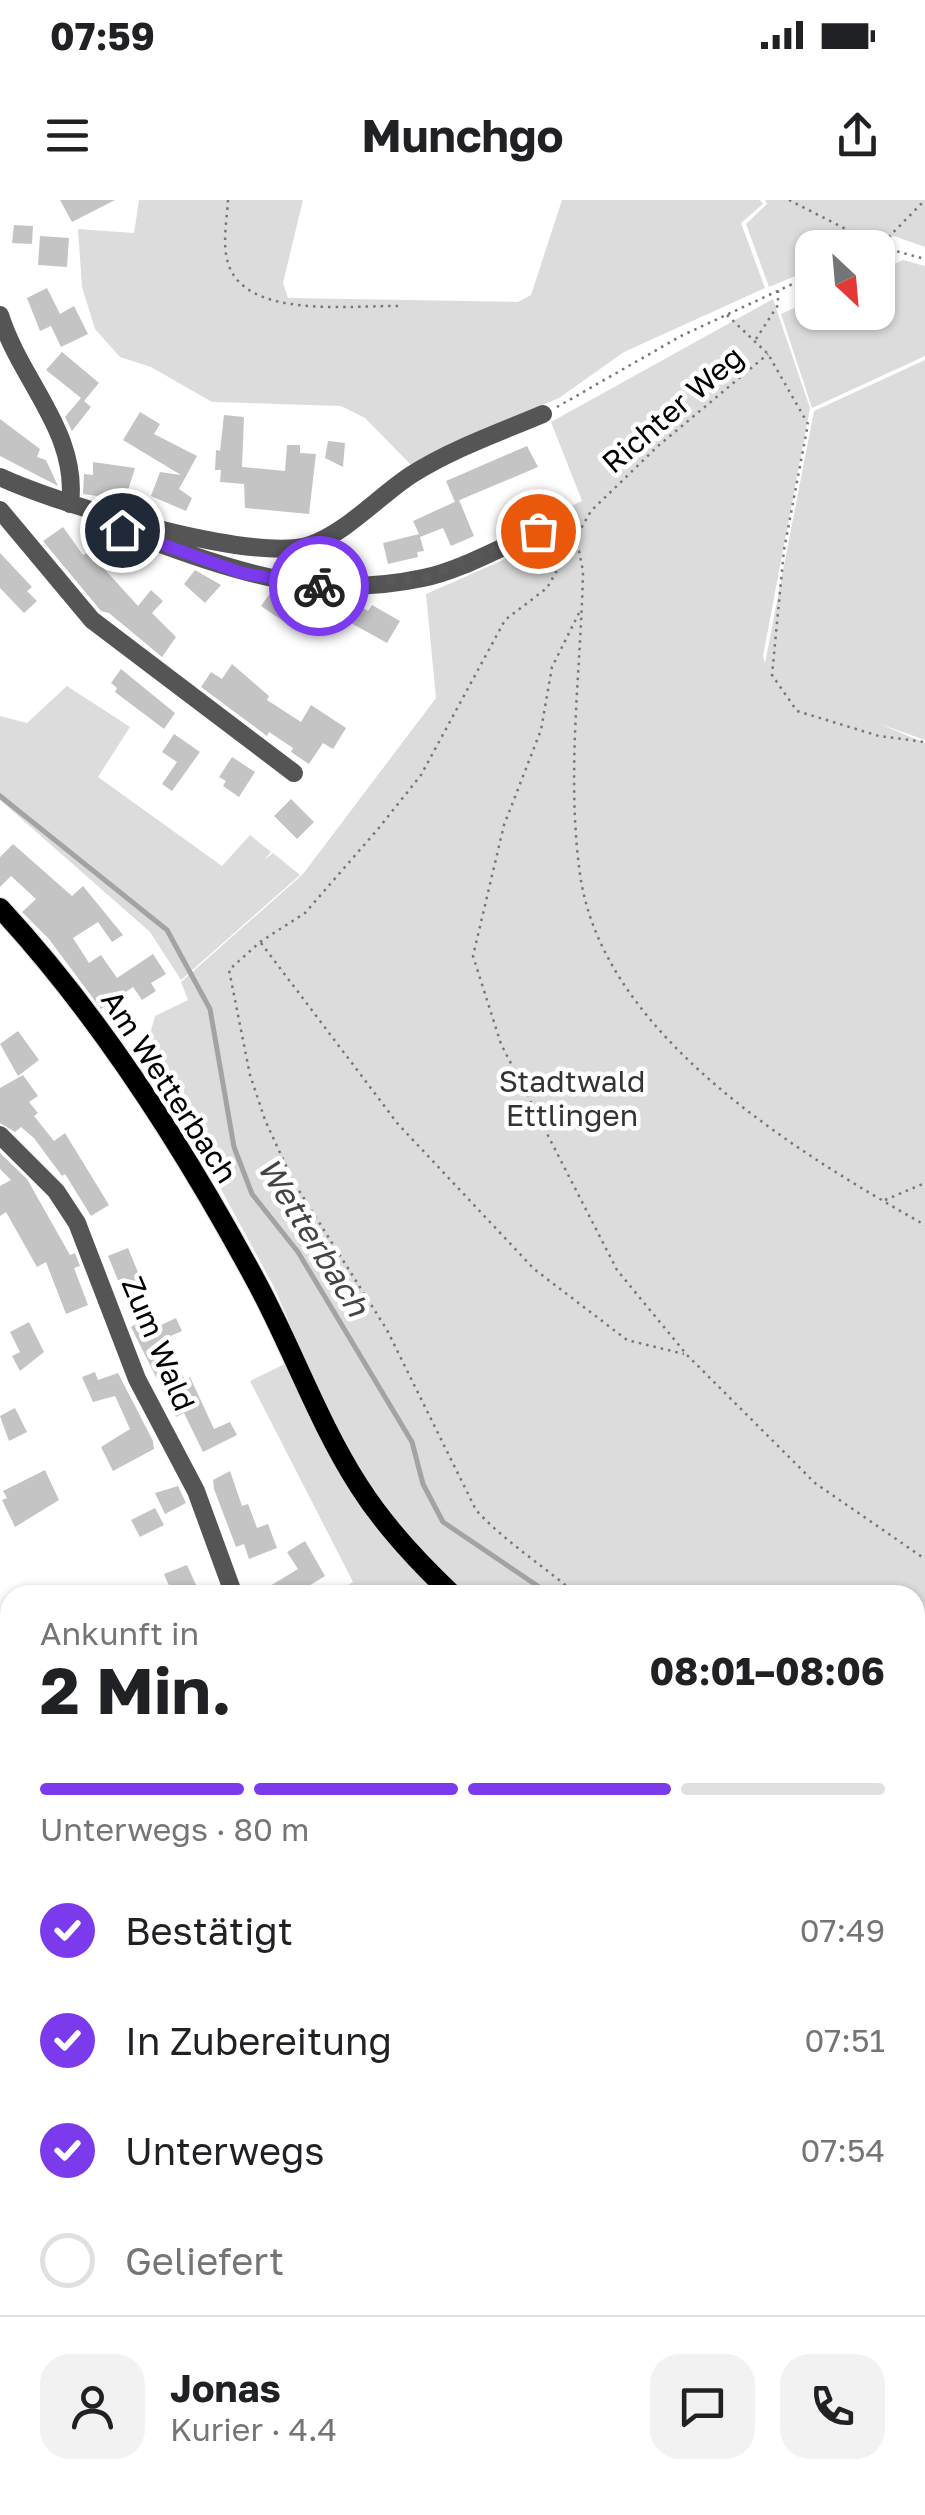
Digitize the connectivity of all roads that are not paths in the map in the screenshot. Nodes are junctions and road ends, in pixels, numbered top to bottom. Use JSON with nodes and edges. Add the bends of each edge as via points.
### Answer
{"nodes":[{"id":1,"x":0,"y":315,"type":"edge"},
{"id":2,"x":543,"y":414,"type":"road end"},
{"id":3,"x":0,"y":478,"type":"edge"},
{"id":4,"x":70,"y":504,"type":"junction"},
{"id":5,"x":0,"y":510,"type":"edge"},
{"id":6,"x":121,"y":516,"type":"junction"},
{"id":7,"x":538,"y":531,"type":"dead end"},
{"id":8,"x":294,"y":773,"type":"dead end"},
{"id":9,"x":0,"y":908,"type":"edge"},
{"id":10,"x":0,"y":1135,"type":"edge"},
{"id":11,"x":230,"y":1585,"type":"edge"},
{"id":12,"x":442,"y":1585,"type":"edge"}],
"edges":[{"from":1,"to":4,"type":"street","via":[[72,462]]},
{"from":2,"to":6,"type":"street","via":[[425,467],[315,544],[289,551],[240,548]]},
{"from":3,"to":4,"type":"street"},
{"from":4,"to":6,"type":"street"},
{"from":5,"to":8,"type":"street","via":[[92,620]]},
{"from":6,"to":7,"type":"street","via":[[122,530],[242,573],[306,587],[425,578]]},
{"from":9,"to":12,"type":"main road","name":"Am Wetterbach","via":[[152,1107],[271,1311],[360,1488]]},
{"from":10,"to":11,"type":"street","name":"Zum Wald","via":[[78,1222],[137,1380],[196,1491]]}]}
